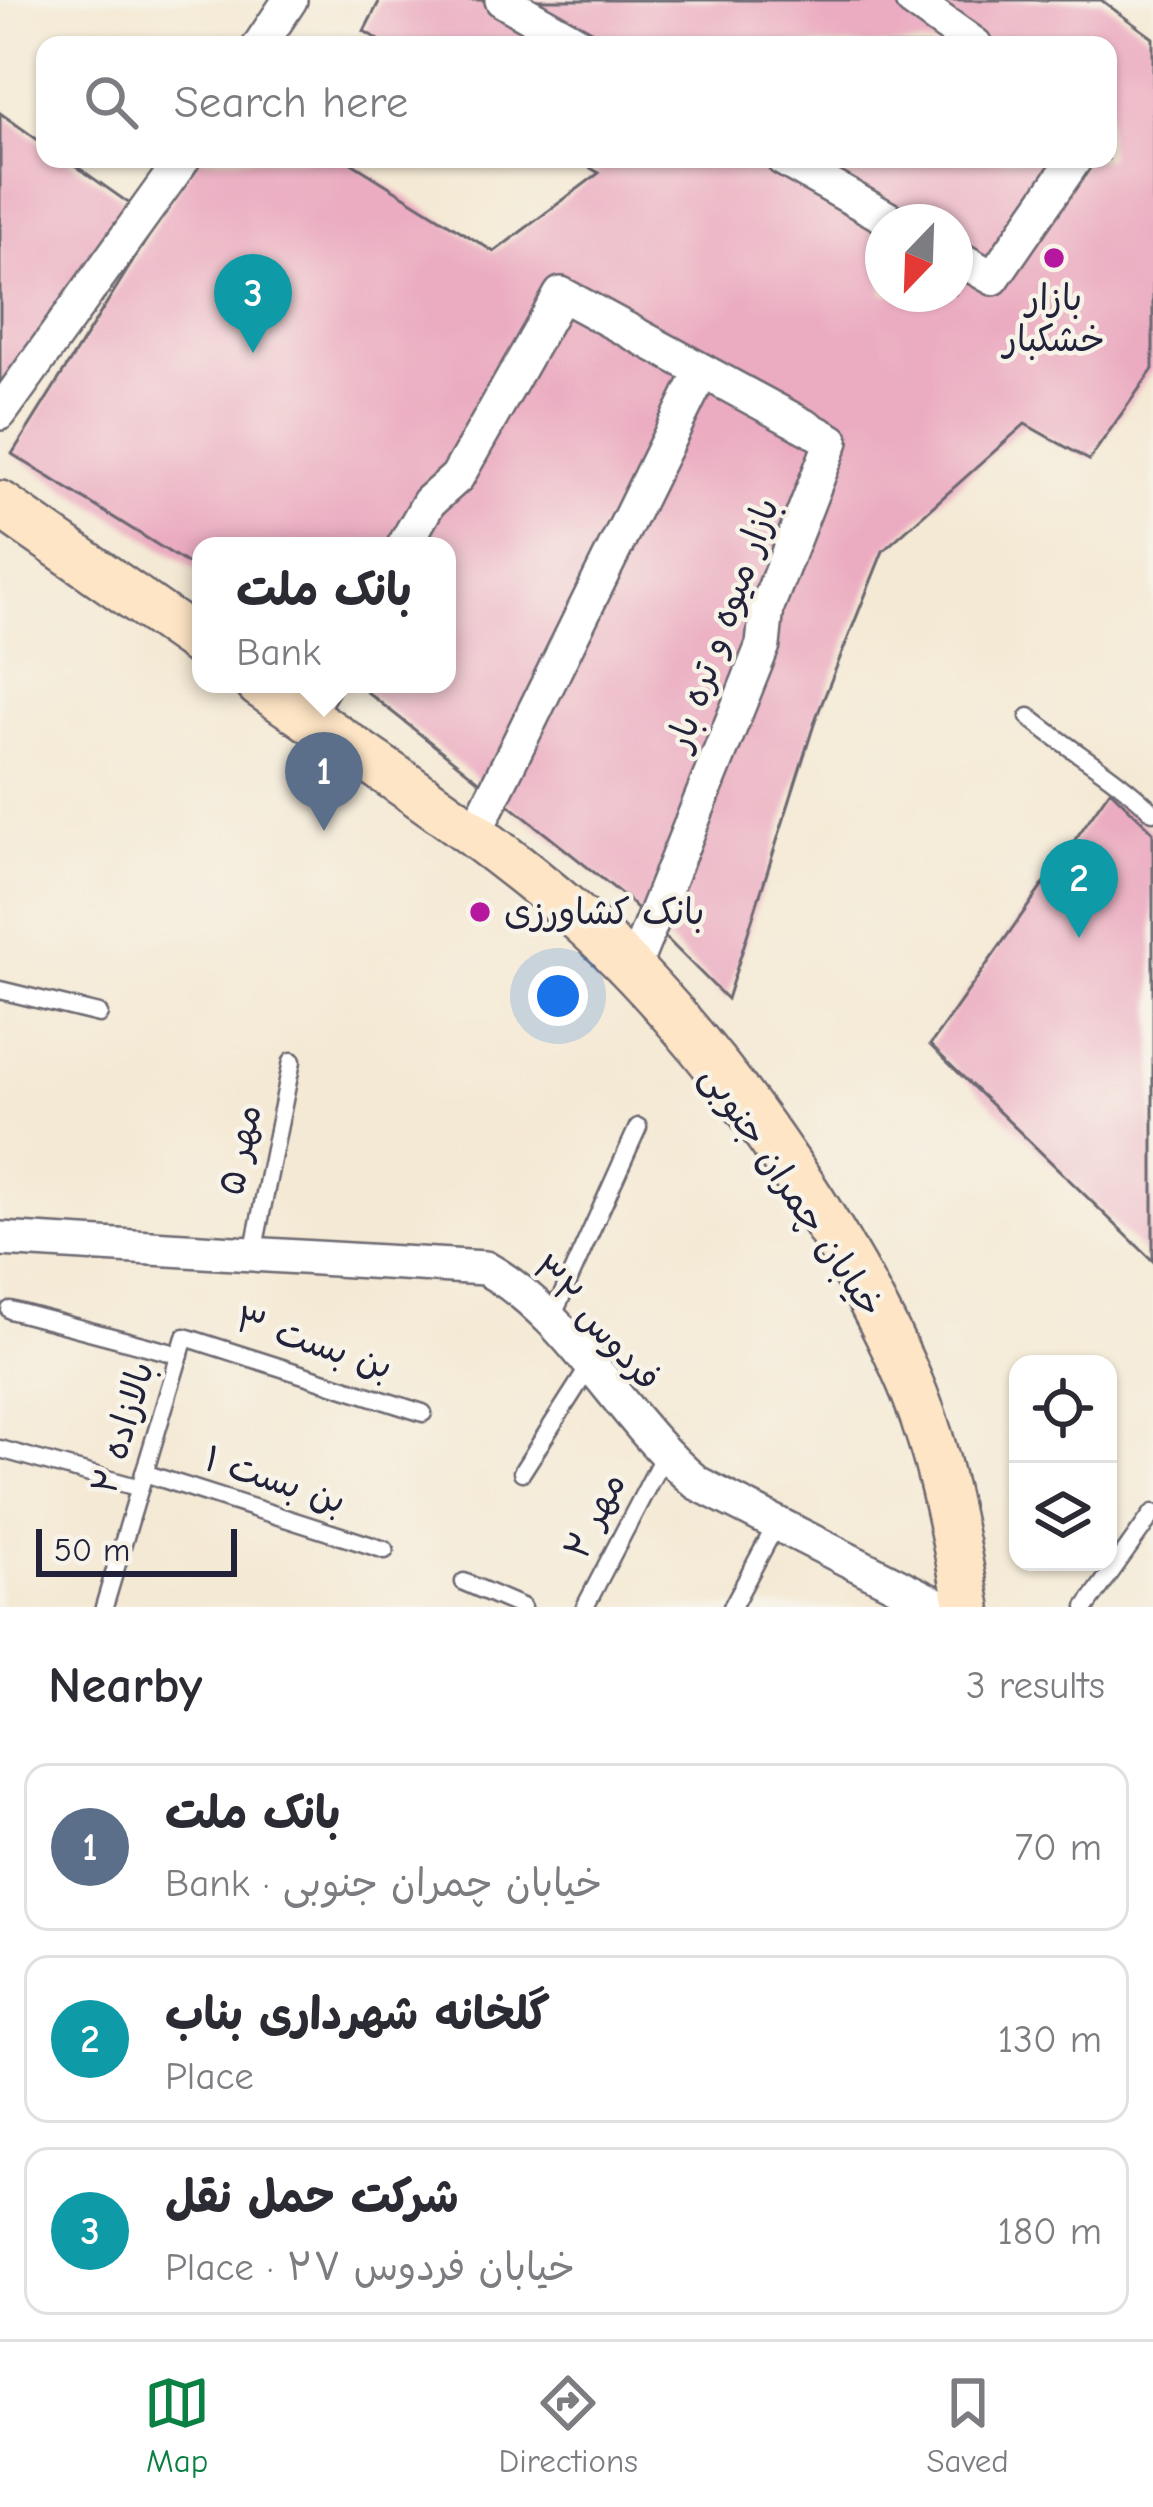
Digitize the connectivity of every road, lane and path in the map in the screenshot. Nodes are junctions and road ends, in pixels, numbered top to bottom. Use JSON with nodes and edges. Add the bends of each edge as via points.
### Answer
{"nodes":[{"id":1,"x":290,"y":0,"type":"edge"},
{"id":2,"x":502,"y":0,"type":"edge"},
{"id":3,"x":913,"y":0,"type":"edge"},
{"id":4,"x":266,"y":36,"type":"edge"},
{"id":5,"x":565,"y":36,"type":"edge"},
{"id":6,"x":963,"y":36,"type":"edge"},
{"id":7,"x":177,"y":168,"type":"edge"},
{"id":8,"x":799,"y":168,"type":"edge"},
{"id":9,"x":1069,"y":168,"type":"edge"},
{"id":10,"x":865,"y":206,"type":"edge"},
{"id":11,"x":973,"y":266,"type":"edge"},
{"id":12,"x":702,"y":371,"type":"junction"},
{"id":13,"x":0,"y":413,"type":"edge"},
{"id":14,"x":0,"y":504,"type":"edge"},
{"id":15,"x":409,"y":537,"type":"edge"},
{"id":16,"x":192,"y":638,"type":"edge"},
{"id":17,"x":315,"y":700,"type":"edge"},
{"id":18,"x":1029,"y":717,"type":"dead end"},
{"id":19,"x":1153,"y":812,"type":"edge"},
{"id":20,"x":473,"y":834,"type":"junction"},
{"id":21,"x":632,"y":971,"type":"junction"},
{"id":22,"x":0,"y":990,"type":"edge"},
{"id":23,"x":99,"y":1014,"type":"dead end"},
{"id":24,"x":292,"y":1061,"type":"dead end"},
{"id":25,"x":638,"y":1127,"type":"dead end"},
{"id":26,"x":0,"y":1239,"type":"edge"},
{"id":27,"x":253,"y":1252,"type":"junction"},
{"id":28,"x":10,"y":1310,"type":"dead end"},
{"id":29,"x":550,"y":1322,"type":"junction"},
{"id":30,"x":185,"y":1337,"type":"joint"},
{"id":31,"x":180,"y":1355,"type":"junction"},
{"id":32,"x":589,"y":1367,"type":"junction"},
{"id":33,"x":423,"y":1413,"type":"dead end"},
{"id":34,"x":0,"y":1449,"type":"edge"},
{"id":35,"x":664,"y":1455,"type":"junction"},
{"id":36,"x":522,"y":1472,"type":"dead end"},
{"id":37,"x":142,"y":1481,"type":"junction"},
{"id":38,"x":1153,"y":1513,"type":"edge"},
{"id":39,"x":776,"y":1525,"type":"junction"},
{"id":40,"x":385,"y":1550,"type":"dead end"},
{"id":41,"x":464,"y":1582,"type":"dead end"},
{"id":42,"x":104,"y":1607,"type":"edge"},
{"id":43,"x":522,"y":1607,"type":"edge"},
{"id":44,"x":585,"y":1607,"type":"edge"},
{"id":45,"x":732,"y":1607,"type":"edge"},
{"id":46,"x":941,"y":1607,"type":"edge"},
{"id":47,"x":968,"y":1607,"type":"edge"},
{"id":48,"x":1086,"y":1607,"type":"edge"}],
"edges":[{"from":1,"to":4,"type":"street"},
{"from":2,"to":5,"type":"street"},
{"from":3,"to":6,"type":"street"},
{"from":7,"to":13,"type":"street"},
{"from":8,"to":10,"type":"street"},
{"from":9,"to":11,"type":"street","via":[[993,278]]},
{"from":12,"to":15,"type":"street","name":"بازار میوه و تره بار","via":[[561,294],[457,477],[429,502]]},
{"from":12,"to":20,"type":"street"},
{"from":12,"to":21,"type":"street","name":"بازار میوه و تره بار","via":[[832,441],[767,608],[763,644]]},
{"from":14,"to":16,"type":"main road"},
{"from":17,"to":20,"type":"main road","name":"خیابان چمران جنوبی"},
{"from":18,"to":19,"type":"lane","via":[[1097,772],[1116,776]]},
{"from":20,"to":21,"type":"main road","name":"خیابان چمران جنوبی"},
{"from":21,"to":47,"type":"main road","name":"خیابان چمران جنوبی","via":[[749,1113],[875,1312],[927,1432]]},
{"from":22,"to":23,"type":"lane"},
{"from":24,"to":27,"type":"lane","name":"مهر ۵"},
{"from":25,"to":29,"type":"lane"},
{"from":26,"to":27,"type":"street","name":"فردوس ۳۲"},
{"from":27,"to":29,"type":"street","name":"فردوس ۳۲","via":[[484,1268]]},
{"from":28,"to":31,"type":"lane"},
{"from":29,"to":32,"type":"street","name":"فردوس ۳۲"},
{"from":30,"to":31,"type":"lane","name":"بالازاده ۲"},
{"from":30,"to":33,"type":"lane","name":"بن بست ۳"},
{"from":31,"to":37,"type":"lane","name":"بالازاده ۲"},
{"from":32,"to":35,"type":"street","name":"فردوس ۳۲"},
{"from":32,"to":36,"type":"lane"},
{"from":34,"to":37,"type":"lane","name":"بن بست ۱"},
{"from":35,"to":39,"type":"street","name":"فردوس ۳۲","via":[[697,1483]]},
{"from":35,"to":44,"type":"lane","name":"مهر ۲"},
{"from":37,"to":40,"type":"lane","name":"بن بست ۱"},
{"from":37,"to":42,"type":"lane","name":"بالازاده ۲"},
{"from":38,"to":48,"type":"lane"},
{"from":39,"to":45,"type":"lane"},
{"from":39,"to":46,"type":"street","name":"فردوس ۳۲"},
{"from":41,"to":43,"type":"lane"}]}
